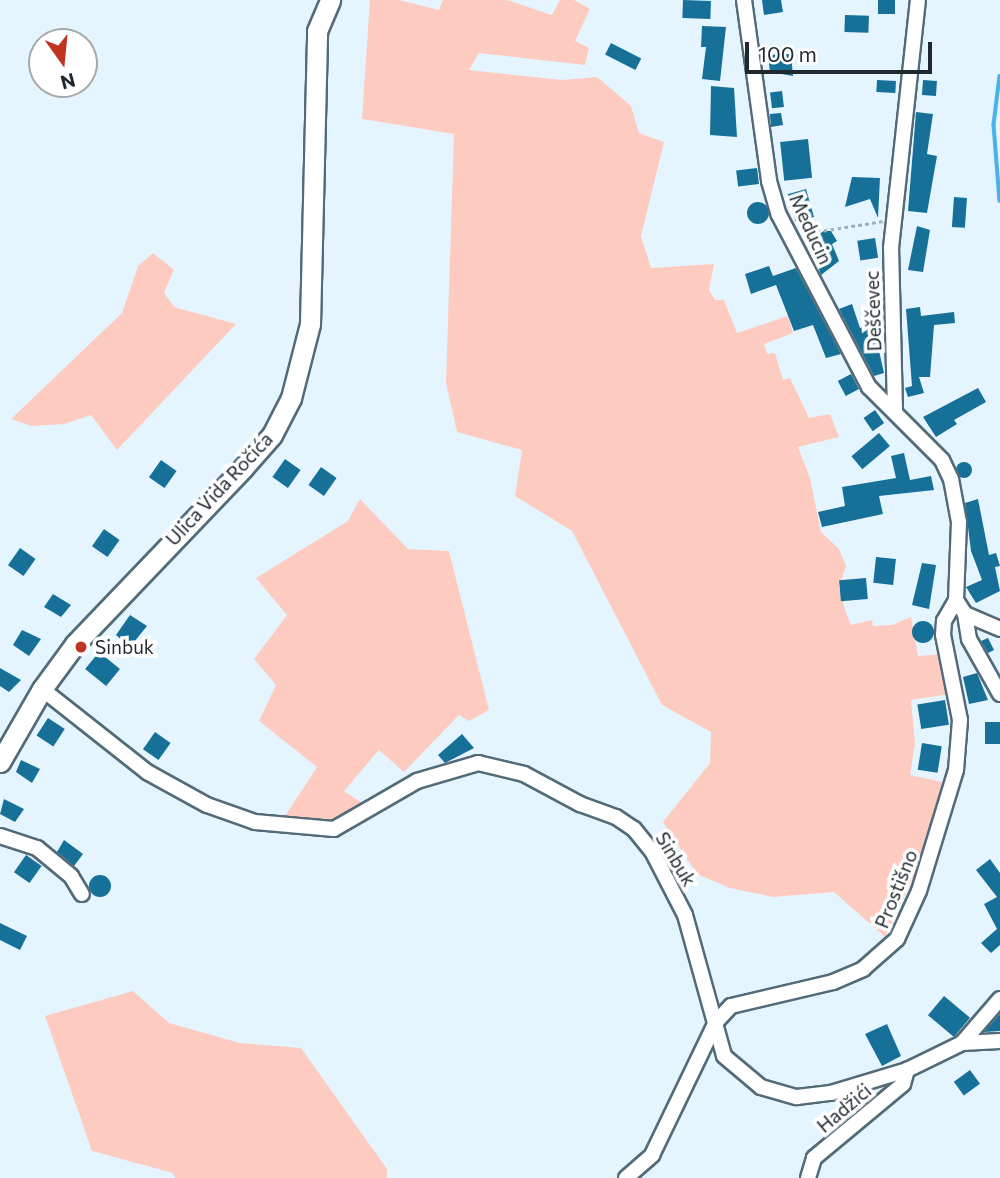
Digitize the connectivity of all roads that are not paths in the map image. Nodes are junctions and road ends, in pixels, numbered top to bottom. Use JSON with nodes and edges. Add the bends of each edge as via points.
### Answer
{"nodes":[{"id":1,"x":330,"y":0,"type":"edge"},
{"id":2,"x":744,"y":0,"type":"edge"},
{"id":3,"x":918,"y":0,"type":"edge"},
{"id":4,"x":895,"y":410,"type":"junction"},
{"id":5,"x":956,"y":600,"type":"junction"},
{"id":6,"x":965,"y":614,"type":"junction"},
{"id":7,"x":1000,"y":629,"type":"edge"},
{"id":8,"x":42,"y":689,"type":"junction"},
{"id":9,"x":1000,"y":694,"type":"edge"},
{"id":10,"x":0,"y":762,"type":"edge"},
{"id":11,"x":0,"y":836,"type":"edge"},
{"id":12,"x":82,"y":894,"type":"dead end"},
{"id":13,"x":1000,"y":999,"type":"edge"},
{"id":14,"x":716,"y":1022,"type":"junction"},
{"id":15,"x":1000,"y":1041,"type":"edge"},
{"id":16,"x":962,"y":1043,"type":"junction"},
{"id":17,"x":907,"y":1070,"type":"junction"},
{"id":18,"x":625,"y":1178,"type":"edge"},
{"id":19,"x":808,"y":1178,"type":"edge"}],
"edges":[{"from":1,"to":8,"type":"main road","name":"Ulica Vida Ročića","via":[[317,32],[314,72],[310,324],[291,398],[272,435],[131,583]]},
{"from":2,"to":4,"type":"street","name":"Meducin","via":[[769,181],[789,236],[869,387]]},
{"from":3,"to":4,"type":"street","name":"Deščevec","via":[[893,220],[889,299]]},
{"from":4,"to":5,"type":"street","via":[[942,460],[951,479],[959,522]]},
{"from":5,"to":6,"type":"street"},
{"from":5,"to":14,"type":"street","name":"Prostišno","via":[[944,621],[943,635],[959,708],[956,770],[919,891],[897,940],[863,969],[833,982],[731,1006]]},
{"from":6,"to":7,"type":"street"},
{"from":6,"to":9,"type":"street","via":[[969,639]]},
{"from":8,"to":10,"type":"main road","name":"Ulica Vida Ročića"},
{"from":8,"to":14,"type":"street","name":"Sinbuk","via":[[147,772],[207,805],[255,822],[334,829],[417,781],[478,763],[524,774],[616,817],[634,829],[663,869],[693,934],[705,999]]},
{"from":11,"to":12,"type":"street","via":[[37,848],[71,876]]},
{"from":13,"to":16,"type":"street"},
{"from":14,"to":17,"type":"street","name":"Sinbuk","via":[[724,1056],[761,1087],[797,1097],[831,1093]]},
{"from":14,"to":18,"type":"street","name":"Prostišno","via":[[652,1155]]},
{"from":15,"to":16,"type":"street"},
{"from":16,"to":17,"type":"street","name":"Sinbuk"},
{"from":17,"to":19,"type":"street","name":"Hadžići","via":[[903,1084],[814,1158]]}]}
